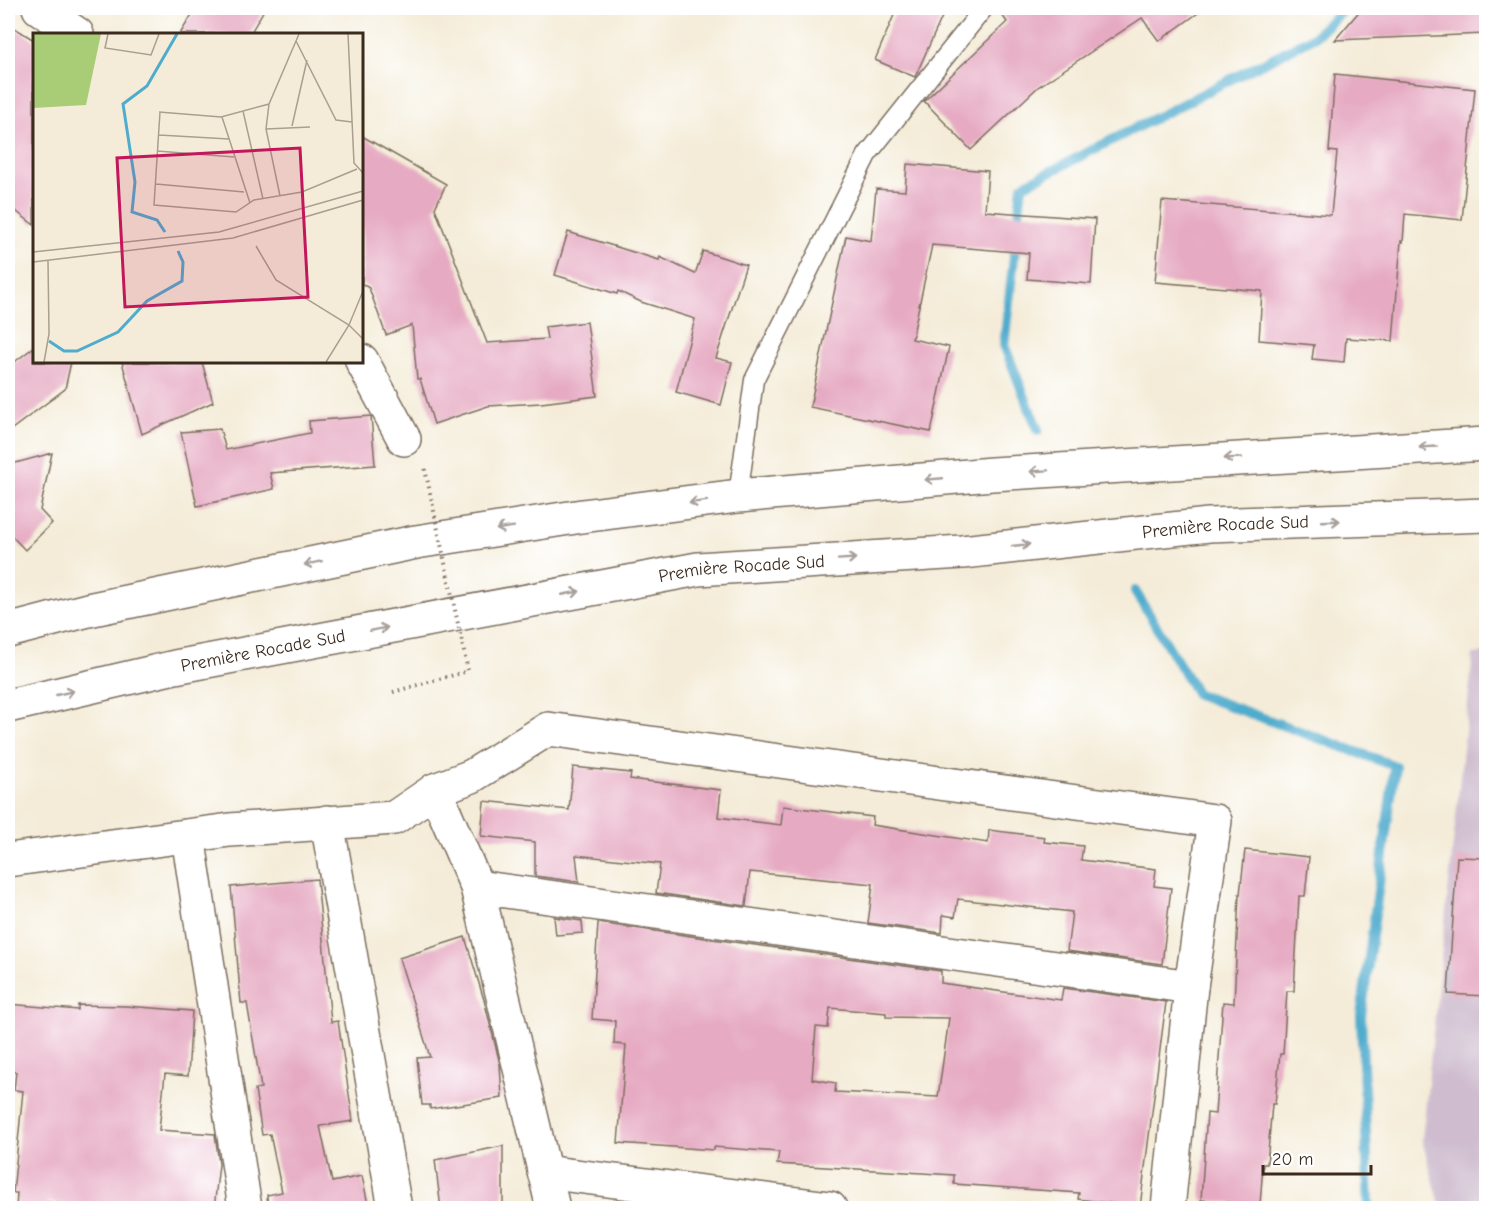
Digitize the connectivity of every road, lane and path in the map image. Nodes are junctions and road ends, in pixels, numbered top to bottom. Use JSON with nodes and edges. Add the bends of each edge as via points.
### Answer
{"nodes":[{"id":1,"x":39,"y":8,"type":"edge"},
{"id":2,"x":984,"y":8,"type":"edge"},
{"id":3,"x":76,"y":33,"type":"edge"},
{"id":4,"x":363,"y":363,"type":"edge"},
{"id":5,"x":404,"y":439,"type":"dead end"},
{"id":6,"x":1486,"y":444,"type":"edge"},
{"id":7,"x":425,"y":469,"type":"dead end"},
{"id":8,"x":738,"y":496,"type":"junction"},
{"id":9,"x":1486,"y":515,"type":"edge"},
{"id":10,"x":8,"y":631,"type":"edge"},
{"id":11,"x":393,"y":692,"type":"dead end"},
{"id":12,"x":8,"y":706,"type":"edge"},
{"id":13,"x":435,"y":790,"type":"junction"},
{"id":14,"x":327,"y":822,"type":"junction"},
{"id":15,"x":188,"y":836,"type":"junction"},
{"id":16,"x":8,"y":860,"type":"edge"},
{"id":17,"x":477,"y":887,"type":"junction"},
{"id":18,"x":1191,"y":987,"type":"junction"},
{"id":19,"x":544,"y":1172,"type":"junction"},
{"id":20,"x":245,"y":1209,"type":"edge"},
{"id":21,"x":395,"y":1209,"type":"edge"},
{"id":22,"x":553,"y":1209,"type":"edge"},
{"id":23,"x":830,"y":1209,"type":"edge"},
{"id":24,"x":1168,"y":1209,"type":"edge"}],
"edges":[{"from":1,"to":3,"type":"main road"},
{"from":2,"to":8,"type":"lane","via":[[867,155],[754,380]]},
{"from":4,"to":5,"type":"main road"},
{"from":6,"to":8,"type":"main road","one_way":true,"via":[[992,474]]},
{"from":7,"to":11,"type":"path","bridge":true,"via":[[468,671]]},
{"from":8,"to":10,"type":"main road","one_way":true,"via":[[416,542],[100,607]]},
{"from":12,"to":9,"type":"main road","name":"Première Rocade Sud","one_way":true,"via":[[175,667],[698,569],[962,552],[1209,525]]},
{"from":13,"to":14,"type":"main road","via":[[394,818]]},
{"from":13,"to":17,"type":"main road"},
{"from":13,"to":18,"type":"main road","via":[[472,776],[548,729],[1215,821]]},
{"from":14,"to":15,"type":"main road"},
{"from":14,"to":21,"type":"main road"},
{"from":15,"to":16,"type":"main road"},
{"from":15,"to":20,"type":"main road"},
{"from":17,"to":18,"type":"main road"},
{"from":17,"to":19,"type":"main road"},
{"from":18,"to":24,"type":"main road"},
{"from":19,"to":22,"type":"main road"},
{"from":19,"to":23,"type":"main road"}]}
